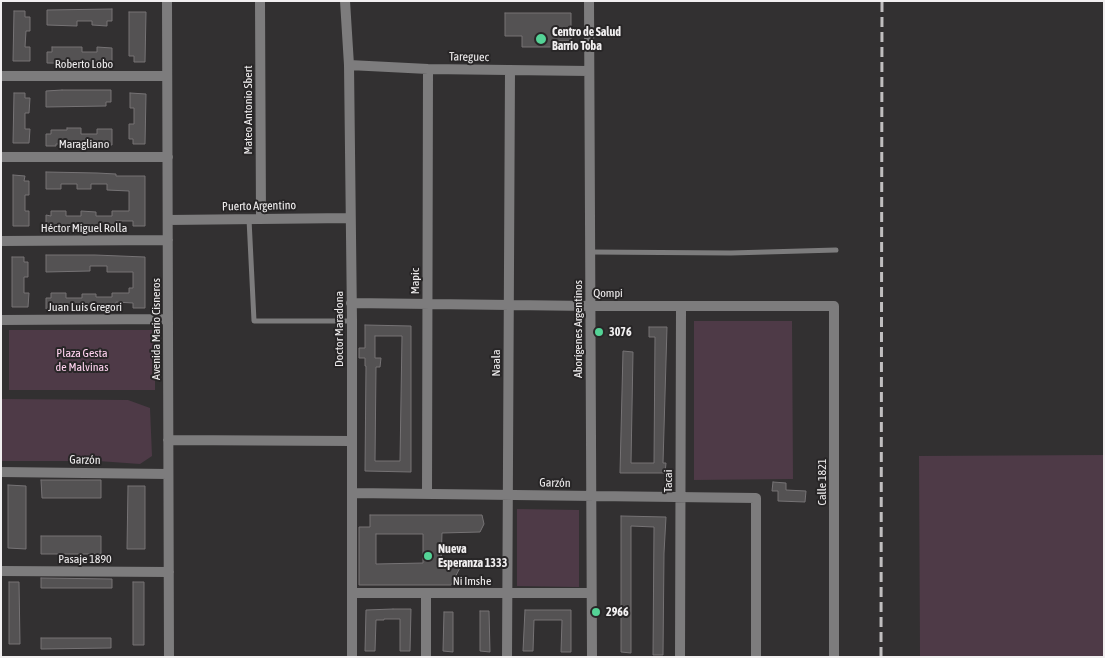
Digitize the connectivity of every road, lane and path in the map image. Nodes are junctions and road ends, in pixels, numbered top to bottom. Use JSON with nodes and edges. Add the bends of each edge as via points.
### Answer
{"nodes":[{"id":1,"x":167,"y":1,"type":"edge"},
{"id":2,"x":260,"y":1,"type":"edge"},
{"id":3,"x":345,"y":1,"type":"edge"},
{"id":4,"x":589,"y":1,"type":"edge"},
{"id":5,"x":349,"y":65,"type":"junction"},
{"id":6,"x":428,"y":69,"type":"junction"},
{"id":7,"x":510,"y":70,"type":"junction"},
{"id":8,"x":589,"y":71,"type":"junction"},
{"id":9,"x":1,"y":76,"type":"edge"},
{"id":10,"x":168,"y":76,"type":"junction"},
{"id":11,"x":168,"y":156,"type":"junction"},
{"id":12,"x":1,"y":157,"type":"edge"},
{"id":13,"x":260,"y":218,"type":"junction"},
{"id":14,"x":350,"y":218,"type":"junction"},
{"id":15,"x":249,"y":219,"type":"junction"},
{"id":16,"x":168,"y":220,"type":"junction"},
{"id":17,"x":168,"y":240,"type":"junction"},
{"id":18,"x":1,"y":241,"type":"edge"},
{"id":19,"x":836,"y":250,"type":"dead end"},
{"id":20,"x":590,"y":252,"type":"junction"},
{"id":21,"x":351,"y":303,"type":"junction"},
{"id":22,"x":427,"y":303,"type":"junction"},
{"id":23,"x":509,"y":304,"type":"junction"},
{"id":24,"x":590,"y":306,"type":"junction"},
{"id":25,"x":681,"y":306,"type":"junction"},
{"id":26,"x":834,"y":306,"type":"joint"},
{"id":27,"x":168,"y":319,"type":"junction"},
{"id":28,"x":1,"y":320,"type":"edge"},
{"id":29,"x":352,"y":321,"type":"junction"},
{"id":30,"x":168,"y":440,"type":"junction"},
{"id":31,"x":352,"y":440,"type":"junction"},
{"id":32,"x":1,"y":472,"type":"edge"},
{"id":33,"x":168,"y":474,"type":"junction"},
{"id":34,"x":352,"y":493,"type":"junction"},
{"id":35,"x":427,"y":494,"type":"junction"},
{"id":36,"x":508,"y":495,"type":"junction"},
{"id":37,"x":591,"y":496,"type":"junction"},
{"id":38,"x":680,"y":497,"type":"junction"},
{"id":39,"x":1,"y":571,"type":"edge"},
{"id":40,"x":168,"y":572,"type":"junction"},
{"id":41,"x":352,"y":593,"type":"junction"},
{"id":42,"x":591,"y":593,"type":"junction"},
{"id":43,"x":426,"y":594,"type":"junction"},
{"id":44,"x":507,"y":594,"type":"junction"},
{"id":45,"x":169,"y":657,"type":"edge"},
{"id":46,"x":352,"y":657,"type":"edge"},
{"id":47,"x":426,"y":657,"type":"edge"},
{"id":48,"x":507,"y":657,"type":"edge"},
{"id":49,"x":592,"y":657,"type":"edge"},
{"id":50,"x":680,"y":657,"type":"edge"},
{"id":51,"x":756,"y":657,"type":"edge"},
{"id":52,"x":834,"y":657,"type":"edge"}],
"edges":[{"from":1,"to":10,"type":"street","name":"Avenida Mario Cisneros"},
{"from":2,"to":13,"type":"street","name":"Mateo Antonio Sbert"},
{"from":3,"to":5,"type":"street","name":"Doctor Maradona"},
{"from":4,"to":8,"type":"street","name":"Aborígenes Argentinos"},
{"from":5,"to":6,"type":"street","name":"Tareguec"},
{"from":5,"to":14,"type":"street","name":"Doctor Maradona"},
{"from":6,"to":7,"type":"street","name":"Tareguec"},
{"from":6,"to":22,"type":"street","name":"Mapic"},
{"from":7,"to":8,"type":"street","name":"Tareguec"},
{"from":7,"to":23,"type":"street","name":"Naala"},
{"from":8,"to":20,"type":"street","name":"Aborígenes Argentinos"},
{"from":9,"to":10,"type":"street","name":"Roberto Lobo"},
{"from":10,"to":11,"type":"street","name":"Avenida Mario Cisneros"},
{"from":11,"to":12,"type":"street","name":"Maragliano"},
{"from":11,"to":16,"type":"street","name":"Avenida Mario Cisneros"},
{"from":13,"to":14,"type":"street","name":"Puerto Argentino"},
{"from":13,"to":15,"type":"street","name":"Puerto Argentino"},
{"from":14,"to":21,"type":"street","name":"Doctor Maradona"},
{"from":15,"to":16,"type":"street","name":"Puerto Argentino"},
{"from":15,"to":29,"type":"lane","via":[[254,321]]},
{"from":16,"to":17,"type":"street","name":"Avenida Mario Cisneros"},
{"from":17,"to":18,"type":"street","name":"Héctor Miguel Rolla"},
{"from":17,"to":27,"type":"street","name":"Avenida Mario Cisneros"},
{"from":19,"to":20,"type":"lane"},
{"from":20,"to":24,"type":"street","name":"Aborígenes Argentinos"},
{"from":21,"to":22,"type":"street","name":"Qompi"},
{"from":21,"to":29,"type":"street","name":"Doctor Maradona"},
{"from":22,"to":23,"type":"street","name":"Qompi"},
{"from":22,"to":35,"type":"street","name":"Mapic"},
{"from":23,"to":24,"type":"street","name":"Qompi"},
{"from":23,"to":36,"type":"street","name":"Naala"},
{"from":24,"to":25,"type":"street","name":"Qompi"},
{"from":24,"to":37,"type":"street","name":"Aborígenes Argentinos"},
{"from":25,"to":26,"type":"street","name":"Qompi"},
{"from":25,"to":38,"type":"street","name":"Tacai"},
{"from":26,"to":52,"type":"street","name":"Calle 1821"},
{"from":27,"to":28,"type":"street","name":"Juan Luis Gregori"},
{"from":27,"to":30,"type":"street","name":"Avenida Mario Cisneros"},
{"from":29,"to":31,"type":"street","name":"Doctor Maradona"},
{"from":30,"to":31,"type":"street"},
{"from":30,"to":33,"type":"street","name":"Avenida Mario Cisneros"},
{"from":31,"to":34,"type":"street","name":"Doctor Maradona"},
{"from":32,"to":33,"type":"street","name":"Garzón"},
{"from":33,"to":40,"type":"street","name":"Avenida Mario Cisneros"},
{"from":34,"to":35,"type":"street","name":"Garzón"},
{"from":34,"to":41,"type":"street","name":"Doctor Maradona"},
{"from":35,"to":36,"type":"street","name":"Garzón"},
{"from":36,"to":37,"type":"street","name":"Garzón"},
{"from":36,"to":44,"type":"street","name":"Naala"},
{"from":37,"to":38,"type":"street","name":"Garzón"},
{"from":37,"to":42,"type":"street","name":"Aborígenes Argentinos"},
{"from":38,"to":50,"type":"street","name":"Tacai"},
{"from":38,"to":51,"type":"street","name":"Garzón","via":[[756,498]]},
{"from":39,"to":40,"type":"street","name":"Pasaje 1890"},
{"from":40,"to":45,"type":"street","name":"Avenida Mario Cisneros"},
{"from":41,"to":43,"type":"street","name":"Ni Imshe"},
{"from":41,"to":46,"type":"street","name":"Doctor Maradona"},
{"from":42,"to":44,"type":"street","name":"Ni Imshe"},
{"from":42,"to":49,"type":"street","name":"Aborígenes Argentinos"},
{"from":43,"to":44,"type":"street","name":"Ni Imshe"},
{"from":43,"to":47,"type":"street"},
{"from":44,"to":48,"type":"street","name":"Naala"}]}
